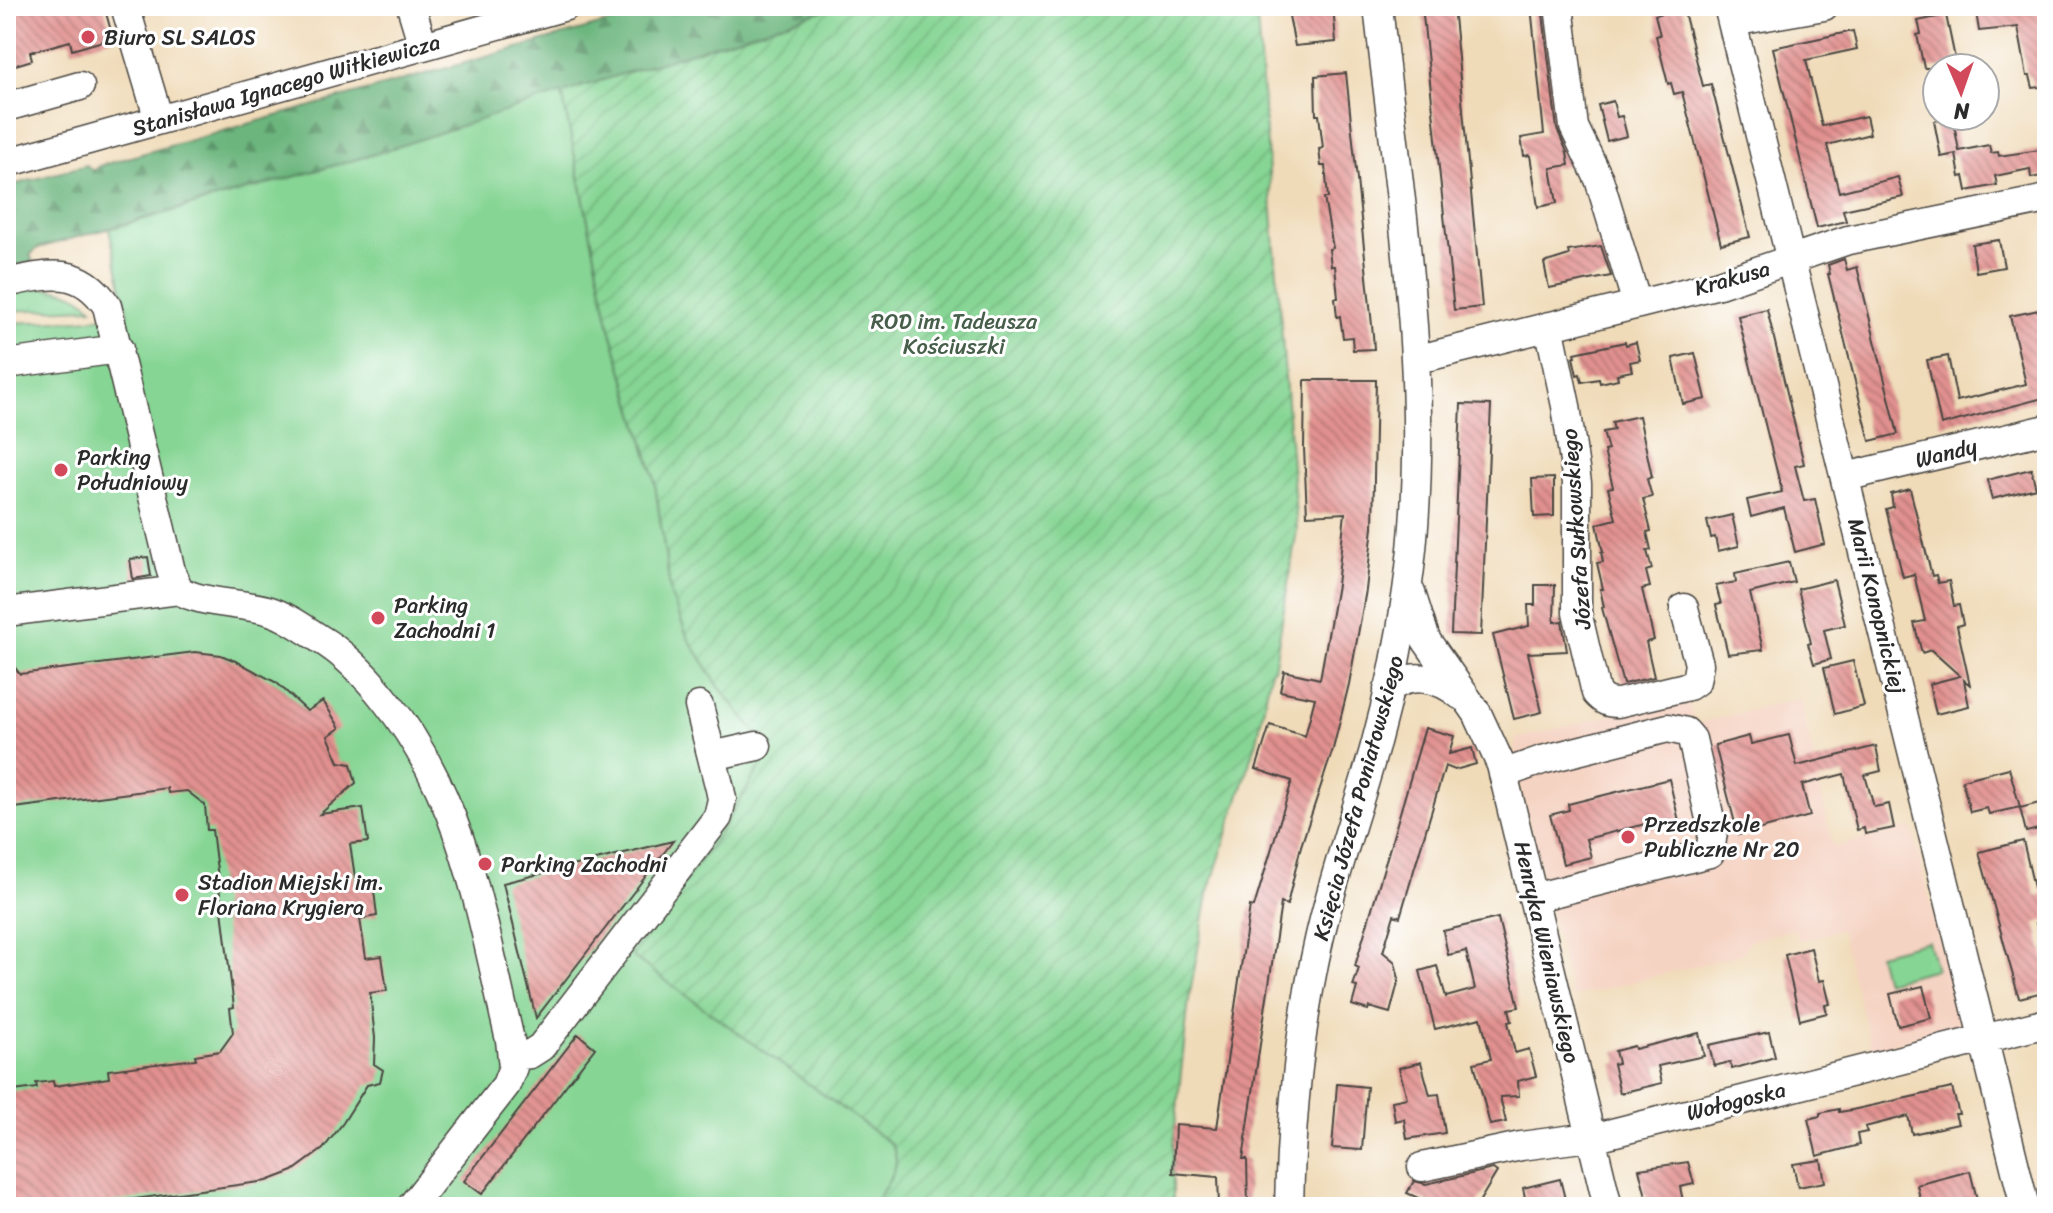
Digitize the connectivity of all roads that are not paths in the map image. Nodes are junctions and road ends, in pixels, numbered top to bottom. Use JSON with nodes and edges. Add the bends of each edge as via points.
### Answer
{"nodes":[{"id":1,"x":125,"y":6,"type":"edge"},
{"id":2,"x":411,"y":6,"type":"edge"},
{"id":3,"x":566,"y":6,"type":"edge"},
{"id":4,"x":1378,"y":6,"type":"edge"},
{"id":5,"x":1559,"y":6,"type":"edge"},
{"id":6,"x":1824,"y":6,"type":"edge"},
{"id":7,"x":1730,"y":14,"type":"edge"},
{"id":8,"x":423,"y":46,"type":"junction"},
{"id":9,"x":80,"y":86,"type":"dead end"},
{"id":10,"x":6,"y":107,"type":"edge"},
{"id":11,"x":159,"y":120,"type":"junction"},
{"id":12,"x":6,"y":163,"type":"edge"},
{"id":13,"x":2047,"y":199,"type":"edge"},
{"id":14,"x":1790,"y":260,"type":"junction"},
{"id":15,"x":6,"y":283,"type":"edge"},
{"id":16,"x":1637,"y":304,"type":"junction"},
{"id":17,"x":1549,"y":326,"type":"junction"},
{"id":18,"x":119,"y":349,"type":"junction"},
{"id":19,"x":1416,"y":357,"type":"junction"},
{"id":20,"x":6,"y":364,"type":"edge"},
{"id":21,"x":2047,"y":429,"type":"edge"},
{"id":22,"x":1845,"y":477,"type":"junction"},
{"id":23,"x":1409,"y":579,"type":"junction"},
{"id":24,"x":179,"y":590,"type":"junction"},
{"id":25,"x":1684,"y":608,"type":"dead end"},
{"id":26,"x":6,"y":612,"type":"edge"},
{"id":27,"x":1388,"y":690,"type":"junction"},
{"id":28,"x":1470,"y":704,"type":"junction"},
{"id":29,"x":699,"y":706,"type":"dead end"},
{"id":30,"x":757,"y":746,"type":"dead end"},
{"id":31,"x":712,"y":756,"type":"junction"},
{"id":32,"x":1503,"y":774,"type":"junction"},
{"id":33,"x":1533,"y":898,"type":"junction"},
{"id":34,"x":2047,"y":1023,"type":"edge"},
{"id":35,"x":1985,"y":1038,"type":"junction"},
{"id":36,"x":513,"y":1056,"type":"junction"},
{"id":37,"x":1591,"y":1136,"type":"junction"},
{"id":38,"x":1422,"y":1167,"type":"dead end"},
{"id":39,"x":411,"y":1207,"type":"edge"},
{"id":40,"x":1289,"y":1207,"type":"edge"},
{"id":41,"x":1608,"y":1207,"type":"edge"},
{"id":42,"x":2025,"y":1207,"type":"edge"}],
"edges":[{"from":1,"to":11,"type":"street"},
{"from":2,"to":8,"type":"street"},
{"from":3,"to":8,"type":"street","name":"Stanisława Ignacego Witkiewicza"},
{"from":4,"to":19,"type":"street","name":"Księcia Józefa Poniatowskiego"},
{"from":5,"to":16,"type":"street","via":[[1574,127],[1599,179]]},
{"from":6,"to":7,"type":"street"},
{"from":7,"to":14,"type":"street","name":"Marii Konopnickiej"},
{"from":8,"to":11,"type":"street","name":"Stanisława Ignacego Witkiewicza"},
{"from":9,"to":10,"type":"street"},
{"from":11,"to":12,"type":"street","name":"Stanisława Ignacego Witkiewicza"},
{"from":13,"to":14,"type":"street","name":"Krakusa","via":[[1876,233]]},
{"from":14,"to":16,"type":"street","name":"Krakusa"},
{"from":14,"to":22,"type":"street","name":"Marii Konopnickiej"},
{"from":15,"to":18,"type":"street","via":[[58,275],[78,278],[107,306]]},
{"from":16,"to":17,"type":"street","name":"Krakusa"},
{"from":17,"to":19,"type":"street","name":"Krakusa"},
{"from":17,"to":25,"type":"street","name":"Józefa Sułkowskiego","via":[[1577,483],[1577,612],[1601,699],[1618,703],[1696,681],[1699,664]]},
{"from":18,"to":20,"type":"street"},
{"from":18,"to":24,"type":"street"},
{"from":19,"to":23,"type":"street","name":"Księcia Józefa Poniatowskiego","via":[[1418,474]]},
{"from":21,"to":22,"type":"street","name":"Wandy"},
{"from":22,"to":35,"type":"street","name":"Marii Konopnickiej"},
{"from":23,"to":27,"type":"street","name":"Księcia Józefa Poniatowskiego"},
{"from":23,"to":28,"type":"street","name":"Henryka Wieniawskiego","via":[[1426,640]]},
{"from":24,"to":26,"type":"street"},
{"from":24,"to":36,"type":"street","via":[[196,598],[271,611],[293,622],[349,662],[395,711],[439,782],[455,823]]},
{"from":27,"to":28,"type":"street","name":"Henryka Wieniawskiego","via":[[1405,680],[1428,678]]},
{"from":27,"to":40,"type":"street","name":"Księcia Józefa Poniatowskiego","via":[[1314,965],[1293,1106]]},
{"from":28,"to":32,"type":"street","name":"Henryka Wieniawskiego","via":[[1491,739]]},
{"from":29,"to":31,"type":"street"},
{"from":30,"to":31,"type":"street"},
{"from":31,"to":36,"type":"street","via":[[722,799],[714,825],[541,1047]]},
{"from":32,"to":33,"type":"street","name":"Henryka Wieniawskiego"},
{"from":32,"to":33,"type":"street","via":[[1668,728],[1692,739],[1713,832],[1710,853]]},
{"from":33,"to":37,"type":"street","name":"Henryka Wieniawskiego"},
{"from":34,"to":35,"type":"street","name":"Wołogoska"},
{"from":35,"to":37,"type":"street","name":"Wołogoska"},
{"from":35,"to":42,"type":"street","name":"Marii Konopnickiej"},
{"from":36,"to":39,"type":"street","via":[[500,1094]]},
{"from":37,"to":38,"type":"street","name":"Wołogoska"},
{"from":37,"to":41,"type":"street","name":"Henryka Wieniawskiego"}]}
